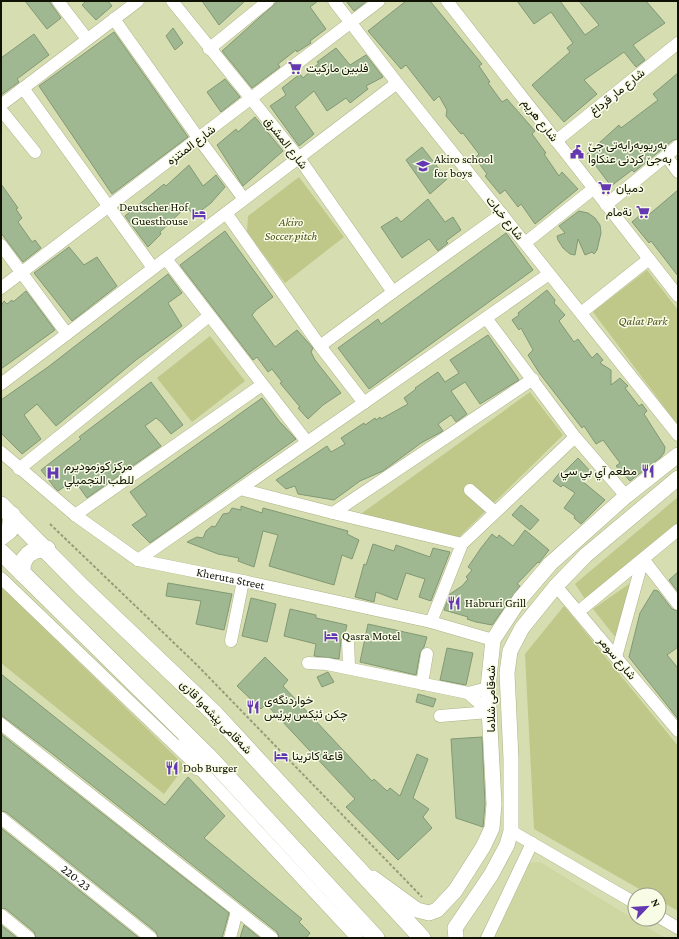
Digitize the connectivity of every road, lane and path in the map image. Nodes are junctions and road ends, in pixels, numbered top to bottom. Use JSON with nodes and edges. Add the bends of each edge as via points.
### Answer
{"nodes":[{"id":1,"x":58,"y":1,"type":"edge"},
{"id":2,"x":138,"y":1,"type":"edge"},
{"id":3,"x":172,"y":1,"type":"edge"},
{"id":4,"x":268,"y":1,"type":"edge"},
{"id":5,"x":334,"y":1,"type":"edge"},
{"id":6,"x":379,"y":1,"type":"edge"},
{"id":7,"x":447,"y":1,"type":"edge"},
{"id":8,"x":114,"y":19,"type":"junction"},
{"id":9,"x":349,"y":22,"type":"junction"},
{"id":10,"x":87,"y":39,"type":"junction"},
{"id":11,"x":678,"y":43,"type":"edge"},
{"id":12,"x":209,"y":49,"type":"junction"},
{"id":13,"x":397,"y":83,"type":"junction"},
{"id":14,"x":23,"y":88,"type":"junction"},
{"id":15,"x":252,"y":99,"type":"junction"},
{"id":16,"x":1,"y":105,"type":"edge"},
{"id":17,"x":1,"y":110,"type":"edge"},
{"id":18,"x":198,"y":140,"type":"junction"},
{"id":19,"x":556,"y":140,"type":"junction"},
{"id":20,"x":678,"y":146,"type":"edge"},
{"id":21,"x":35,"y":152,"type":"dead end"},
{"id":22,"x":666,"y":156,"type":"junction"},
{"id":23,"x":299,"y":158,"type":"junction"},
{"id":24,"x":678,"y":172,"type":"edge"},
{"id":25,"x":593,"y":189,"type":"junction"},
{"id":26,"x":244,"y":199,"type":"junction"},
{"id":27,"x":606,"y":205,"type":"junction"},
{"id":28,"x":108,"y":208,"type":"junction"},
{"id":29,"x":226,"y":213,"type":"junction"},
{"id":30,"x":502,"y":214,"type":"junction"},
{"id":31,"x":525,"y":243,"type":"junction"},
{"id":32,"x":1,"y":245,"type":"edge"},
{"id":33,"x":649,"y":258,"type":"junction"},
{"id":34,"x":166,"y":259,"type":"junction"},
{"id":35,"x":153,"y":268,"type":"junction"},
{"id":36,"x":22,"y":274,"type":"junction"},
{"id":37,"x":549,"y":274,"type":"junction"},
{"id":38,"x":1,"y":288,"type":"edge"},
{"id":39,"x":393,"y":292,"type":"junction"},
{"id":40,"x":678,"y":296,"type":"edge"},
{"id":41,"x":581,"y":313,"type":"junction"},
{"id":42,"x":209,"y":316,"type":"junction"},
{"id":43,"x":486,"y":318,"type":"junction"},
{"id":44,"x":67,"y":334,"type":"junction"},
{"id":45,"x":320,"y":346,"type":"junction"},
{"id":46,"x":533,"y":379,"type":"junction"},
{"id":47,"x":1,"y":384,"type":"edge"},
{"id":48,"x":262,"y":385,"type":"junction"},
{"id":49,"x":364,"y":403,"type":"junction"},
{"id":50,"x":678,"y":435,"type":"edge"},
{"id":51,"x":574,"y":437,"type":"junction"},
{"id":52,"x":307,"y":442,"type":"junction"},
{"id":53,"x":1,"y":452,"type":"edge"},
{"id":54,"x":678,"y":455,"type":"edge"},
{"id":55,"x":20,"y":469,"type":"junction"},
{"id":56,"x":677,"y":481,"type":"edge"},
{"id":57,"x":240,"y":489,"type":"junction"},
{"id":58,"x":470,"y":490,"type":"dead end"},
{"id":59,"x":626,"y":496,"type":"junction"},
{"id":60,"x":7,"y":510,"type":"edge"},
{"id":61,"x":495,"y":512,"type":"junction"},
{"id":62,"x":333,"y":513,"type":"junction"},
{"id":63,"x":76,"y":515,"type":"junction"},
{"id":64,"x":50,"y":524,"type":"dead end"},
{"id":65,"x":678,"y":530,"type":"edge"},
{"id":66,"x":1,"y":537,"type":"edge"},
{"id":67,"x":462,"y":544,"type":"junction"},
{"id":68,"x":47,"y":549,"type":"junction"},
{"id":69,"x":1,"y":552,"type":"edge"},
{"id":70,"x":643,"y":559,"type":"junction"},
{"id":71,"x":138,"y":560,"type":"junction"},
{"id":72,"x":22,"y":573,"type":"junction"},
{"id":73,"x":1,"y":578,"type":"edge"},
{"id":74,"x":243,"y":581,"type":"junction"},
{"id":75,"x":556,"y":586,"type":"junction"},
{"id":76,"x":678,"y":604,"type":"edge"},
{"id":77,"x":578,"y":612,"type":"junction"},
{"id":78,"x":431,"y":622,"type":"junction"},
{"id":79,"x":348,"y":640,"type":"dead end"},
{"id":80,"x":493,"y":640,"type":"junction"},
{"id":81,"x":231,"y":641,"type":"dead end"},
{"id":82,"x":427,"y":654,"type":"dead end"},
{"id":83,"x":616,"y":657,"type":"junction"},
{"id":84,"x":308,"y":663,"type":"dead end"},
{"id":85,"x":349,"y":668,"type":"junction"},
{"id":86,"x":422,"y":684,"type":"junction"},
{"id":87,"x":488,"y":688,"type":"junction"},
{"id":88,"x":468,"y":693,"type":"junction"},
{"id":89,"x":489,"y":712,"type":"junction"},
{"id":90,"x":440,"y":716,"type":"dead end"},
{"id":91,"x":1,"y":724,"type":"edge"},
{"id":92,"x":678,"y":731,"type":"edge"},
{"id":93,"x":184,"y":732,"type":"junction"},
{"id":94,"x":511,"y":759,"type":"junction"},
{"id":95,"x":493,"y":761,"type":"junction"},
{"id":96,"x":198,"y":767,"type":"junction"},
{"id":97,"x":1,"y":818,"type":"edge"},
{"id":98,"x":511,"y":831,"type":"junction"},
{"id":99,"x":532,"y":843,"type":"junction"},
{"id":100,"x":358,"y":867,"type":"junction"},
{"id":101,"x":627,"y":898,"type":"edge"},
{"id":102,"x":348,"y":906,"type":"junction"},
{"id":103,"x":440,"y":907,"type":"junction"},
{"id":104,"x":237,"y":911,"type":"junction"},
{"id":105,"x":1,"y":915,"type":"edge"},
{"id":106,"x":462,"y":918,"type":"junction"},
{"id":107,"x":667,"y":922,"type":"edge"},
{"id":108,"x":678,"y":928,"type":"edge"},
{"id":109,"x":29,"y":938,"type":"edge"},
{"id":110,"x":151,"y":938,"type":"edge"},
{"id":111,"x":230,"y":938,"type":"edge"},
{"id":112,"x":272,"y":938,"type":"edge"},
{"id":113,"x":357,"y":938,"type":"edge"},
{"id":114,"x":363,"y":938,"type":"edge"},
{"id":115,"x":376,"y":938,"type":"edge"},
{"id":116,"x":422,"y":938,"type":"edge"},
{"id":117,"x":456,"y":938,"type":"edge"},
{"id":118,"x":487,"y":938,"type":"edge"}],
"edges":[{"from":1,"to":10,"type":"street"},
{"from":2,"to":8,"type":"street"},
{"from":3,"to":12,"type":"street","name":"شارع المشرق"},
{"from":4,"to":12,"type":"street"},
{"from":5,"to":9,"type":"street","name":"شارع خبات"},
{"from":6,"to":9,"type":"street","name":"شارع المتنزه"},
{"from":7,"to":19,"type":"street","name":"شارع هريم"},
{"from":8,"to":10,"type":"street"},
{"from":8,"to":18,"type":"street"},
{"from":9,"to":13,"type":"street","name":"شارع خبات"},
{"from":9,"to":15,"type":"street","name":"شارع المتنزه"},
{"from":10,"to":14,"type":"street"},
{"from":11,"to":19,"type":"street","name":"شارع مار قرداغ"},
{"from":12,"to":15,"type":"street","name":"شارع المشرق"},
{"from":13,"to":23,"type":"street"},
{"from":13,"to":30,"type":"street","name":"شارع خبات"},
{"from":14,"to":16,"type":"street"},
{"from":14,"to":28,"type":"street"},
{"from":15,"to":18,"type":"street","name":"شارع المتنزه"},
{"from":15,"to":23,"type":"street","name":"شارع المشرق"},
{"from":17,"to":21,"type":"street"},
{"from":18,"to":26,"type":"street"},
{"from":18,"to":28,"type":"street","name":"شارع المتنزه"},
{"from":19,"to":25,"type":"street","name":"شارع هريم"},
{"from":20,"to":22,"type":"street"},
{"from":22,"to":24,"type":"street"},
{"from":22,"to":27,"type":"street"},
{"from":23,"to":26,"type":"street"},
{"from":23,"to":39,"type":"street","name":"شارع المشرق"},
{"from":25,"to":27,"type":"street","name":"شارع هريم"},
{"from":25,"to":31,"type":"street"},
{"from":26,"to":29,"type":"street"},
{"from":27,"to":33,"type":"street","name":"شارع هريم"},
{"from":28,"to":35,"type":"street"},
{"from":28,"to":36,"type":"street","name":"شارع المتنزه"},
{"from":29,"to":34,"type":"street"},
{"from":29,"to":45,"type":"street"},
{"from":30,"to":31,"type":"street","name":"شارع خبات"},
{"from":30,"to":39,"type":"street"},
{"from":31,"to":37,"type":"street","name":"شارع خبات"},
{"from":32,"to":36,"type":"street"},
{"from":33,"to":40,"type":"street","name":"شارع هريم"},
{"from":33,"to":41,"type":"street"},
{"from":34,"to":35,"type":"street"},
{"from":34,"to":42,"type":"street"},
{"from":35,"to":44,"type":"street"},
{"from":36,"to":38,"type":"street","name":"شارع المتنزه"},
{"from":36,"to":44,"type":"street"},
{"from":37,"to":41,"type":"street","name":"شارع خبات"},
{"from":37,"to":43,"type":"street"},
{"from":39,"to":45,"type":"street"},
{"from":41,"to":50,"type":"street","name":"شارع خبات"},
{"from":42,"to":48,"type":"street"},
{"from":42,"to":55,"type":"street"},
{"from":43,"to":46,"type":"street"},
{"from":43,"to":49,"type":"street"},
{"from":44,"to":47,"type":"street"},
{"from":45,"to":49,"type":"street"},
{"from":46,"to":51,"type":"street"},
{"from":46,"to":62,"type":"street"},
{"from":48,"to":52,"type":"street"},
{"from":48,"to":63,"type":"street"},
{"from":49,"to":52,"type":"street"},
{"from":51,"to":59,"type":"street"},
{"from":51,"to":61,"type":"street"},
{"from":52,"to":57,"type":"street"},
{"from":53,"to":55,"type":"street","name":"Kheruta Street"},
{"from":54,"to":59,"type":"main road","name":"شەقامی شلاما"},
{"from":55,"to":63,"type":"street","name":"Kheruta Street"},
{"from":56,"to":75,"type":"main road","name":"شەقامی شلاما","via":[[586,554]]},
{"from":57,"to":62,"type":"street"},
{"from":57,"to":71,"type":"street"},
{"from":58,"to":61,"type":"street"},
{"from":59,"to":80,"type":"main road","name":"شەقامی شلاما","via":[[550,564],[520,599]]},
{"from":60,"to":66,"type":"highway","via":[[10,530]]},
{"from":60,"to":68,"type":"highway","name":"شەقامی پێشەوا قازی"},
{"from":61,"to":67,"type":"street"},
{"from":62,"to":67,"type":"street"},
{"from":63,"to":71,"type":"street","name":"Kheruta Street"},
{"from":64,"to":103,"type":"path","via":[[197,665]]},
{"from":65,"to":70,"type":"street"},
{"from":67,"to":78,"type":"street"},
{"from":68,"to":72,"type":"highway","via":[[28,554],[23,563]]},
{"from":68,"to":100,"type":"highway","name":"شەقامی پێشەوا قازی","via":[[82,587],[215,714]]},
{"from":69,"to":72,"type":"highway"},
{"from":70,"to":76,"type":"street"},
{"from":70,"to":77,"type":"street"},
{"from":70,"to":83,"type":"street"},
{"from":71,"to":74,"type":"street","name":"Kheruta Street"},
{"from":72,"to":93,"type":"highway"},
{"from":73,"to":96,"type":"street"},
{"from":74,"to":78,"type":"street","name":"Kheruta Street"},
{"from":74,"to":81,"type":"street"},
{"from":75,"to":77,"type":"street","name":"شارع سومر"},
{"from":75,"to":94,"type":"main road","name":"شەقامی شلاما","via":[[522,628],[510,651],[507,673]]},
{"from":77,"to":83,"type":"street","name":"شارع سومر"},
{"from":78,"to":80,"type":"street","name":"Kheruta Street"},
{"from":79,"to":85,"type":"street"},
{"from":80,"to":87,"type":"main road","name":"شەقامی شلاما"},
{"from":82,"to":86,"type":"street"},
{"from":83,"to":92,"type":"street","name":"شارع سومر"},
{"from":84,"to":85,"type":"street"},
{"from":85,"to":86,"type":"street"},
{"from":86,"to":88,"type":"street"},
{"from":87,"to":88,"type":"street"},
{"from":87,"to":89,"type":"main road","name":"شەقامی شلاما"},
{"from":88,"to":89,"type":"street"},
{"from":89,"to":90,"type":"street"},
{"from":89,"to":95,"type":"main road","name":"شەقامی شلاما"},
{"from":91,"to":104,"type":"street"},
{"from":93,"to":96,"type":"highway"},
{"from":93,"to":102,"type":"highway"},
{"from":94,"to":95,"type":"main road"},
{"from":94,"to":98,"type":"main road","name":"شەقامی شلاما"},
{"from":95,"to":103,"type":"main road","name":"شەقامی شلاما","via":[[492,828],[483,848],[455,891]]},
{"from":96,"to":113,"type":"street"},
{"from":97,"to":110,"type":"street","name":"220-23"},
{"from":98,"to":99,"type":"street"},
{"from":98,"to":106,"type":"main road","name":"شەقامی شلاما","via":[[507,845],[491,875]]},
{"from":99,"to":101,"type":"street"},
{"from":99,"to":118,"type":"street"},
{"from":100,"to":103,"type":"main road","via":[[417,910],[429,913]]},
{"from":100,"to":116,"type":"highway","name":"شەقامی پێشەوا قازی"},
{"from":102,"to":114,"type":"highway"},
{"from":102,"to":115,"type":"highway"},
{"from":103,"to":106,"type":"main road"},
{"from":104,"to":111,"type":"street"},
{"from":104,"to":112,"type":"street"},
{"from":105,"to":109,"type":"street"},
{"from":106,"to":117,"type":"main road","name":"شەقامی شلاما","via":[[455,928]]},
{"from":107,"to":108,"type":"street"}]}
